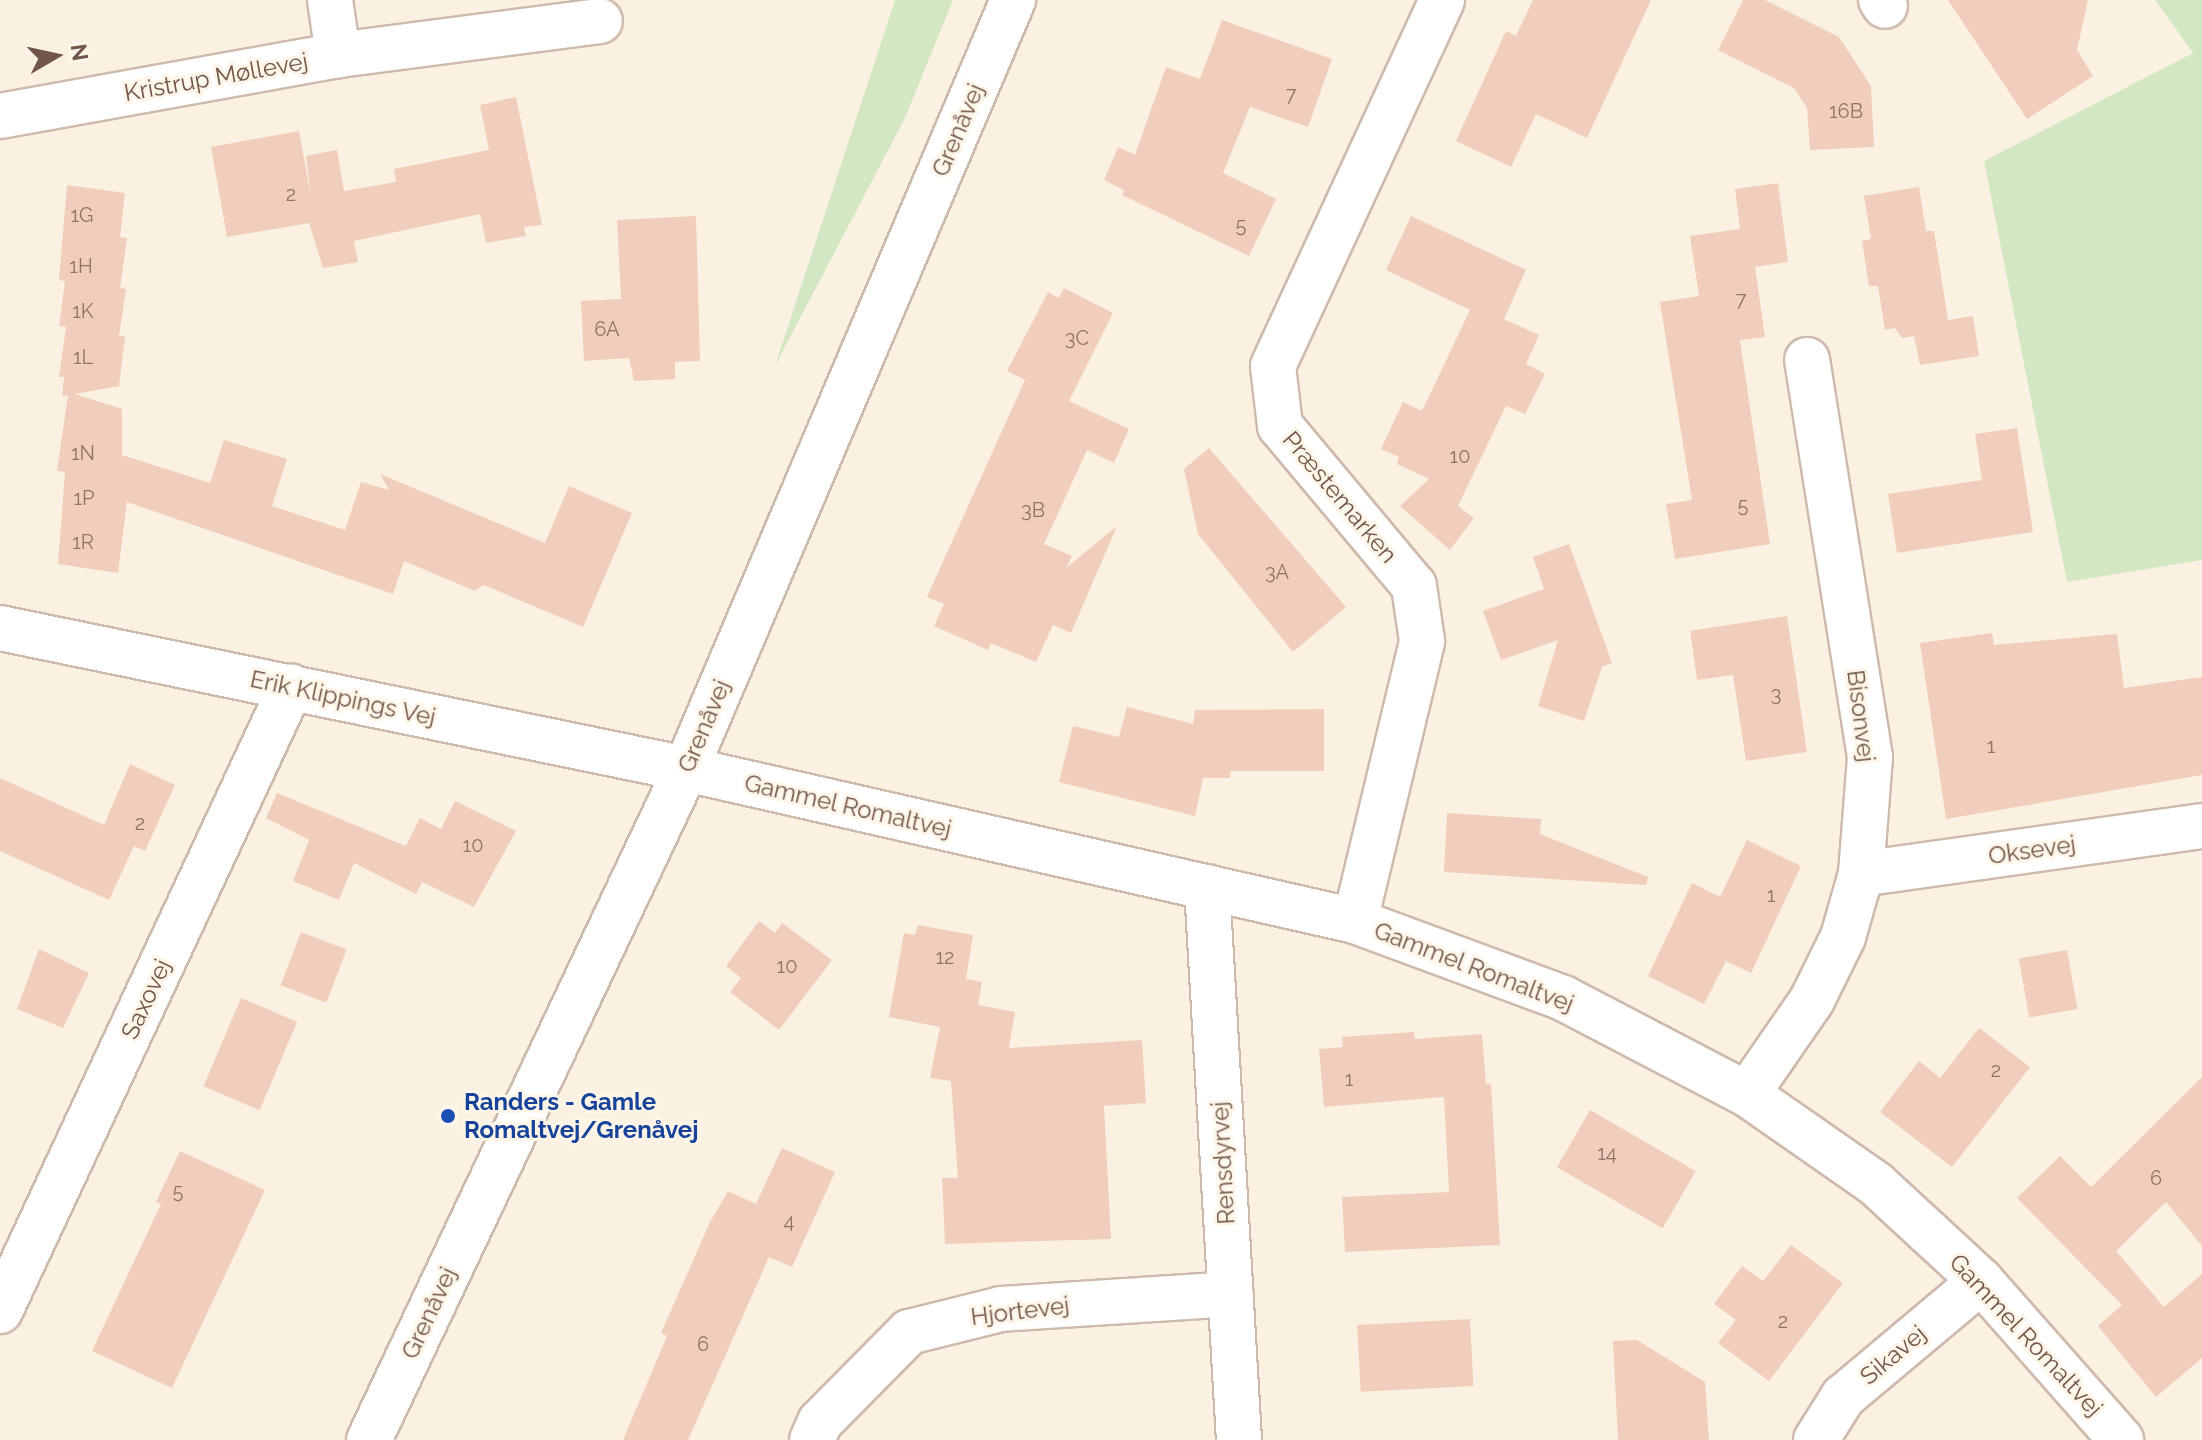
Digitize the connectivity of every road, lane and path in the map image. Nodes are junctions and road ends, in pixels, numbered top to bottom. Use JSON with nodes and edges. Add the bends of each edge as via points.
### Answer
{"nodes":[{"id":1,"x":330,"y":0,"type":"edge"},
{"id":2,"x":1013,"y":0,"type":"edge"},
{"id":3,"x":1442,"y":0,"type":"edge"},
{"id":4,"x":600,"y":21,"type":"dead end"},
{"id":5,"x":338,"y":55,"type":"junction"},
{"id":6,"x":0,"y":116,"type":"edge"},
{"id":7,"x":1807,"y":360,"type":"dead end"},
{"id":8,"x":0,"y":628,"type":"edge"},
{"id":9,"x":291,"y":687,"type":"junction"},
{"id":10,"x":686,"y":769,"type":"junction"},
{"id":11,"x":2202,"y":826,"type":"edge"},
{"id":12,"x":1861,"y":874,"type":"junction"},
{"id":13,"x":1207,"y":887,"type":"junction"},
{"id":14,"x":1355,"y":921,"type":"junction"},
{"id":15,"x":1747,"y":1094,"type":"junction"},
{"id":16,"x":1981,"y":1281,"type":"junction"},
{"id":17,"x":1231,"y":1294,"type":"junction"},
{"id":18,"x":0,"y":1311,"type":"edge"},
{"id":19,"x":369,"y":1440,"type":"edge"},
{"id":20,"x":812,"y":1440,"type":"edge"},
{"id":21,"x":1239,"y":1440,"type":"edge"},
{"id":22,"x":1816,"y":1440,"type":"edge"},
{"id":23,"x":2121,"y":1440,"type":"edge"}],
"edges":[{"from":1,"to":5,"type":"street","name":"Kristrup Møllevej"},
{"from":2,"to":10,"type":"street","name":"Grenåvej"},
{"from":3,"to":14,"type":"street","name":"Præstemarken","via":[[1273,366],[1280,426],[1414,586],[1422,641]]},
{"from":4,"to":5,"type":"street","name":"Kristrup Møllevej"},
{"from":5,"to":6,"type":"street","name":"Kristrup Møllevej"},
{"from":7,"to":12,"type":"street","name":"Bisonvej","via":[[1870,757]]},
{"from":8,"to":9,"type":"street","name":"Erik Klippings Vej"},
{"from":9,"to":10,"type":"street","name":"Erik Klippings Vej"},
{"from":9,"to":18,"type":"street","name":"Saxovej"},
{"from":10,"to":13,"type":"street","name":"Gammel Romaltvej"},
{"from":10,"to":19,"type":"street","name":"Grenåvej"},
{"from":11,"to":12,"type":"street","name":"Oksevej"},
{"from":12,"to":15,"type":"street","name":"Bisonvej","via":[[1843,937],[1812,1000]]},
{"from":13,"to":14,"type":"street","name":"Gammel Romaltvej"},
{"from":13,"to":17,"type":"street","name":"Rensdyrvej"},
{"from":14,"to":15,"type":"street","name":"Gammel Romaltvej","via":[[1563,998]]},
{"from":15,"to":16,"type":"street","name":"Gammel Romaltvej","via":[[1876,1184]]},
{"from":16,"to":22,"type":"street","name":"Sikavej","via":[[1843,1397]]},
{"from":16,"to":23,"type":"street","name":"Gammel Romaltvej"},
{"from":17,"to":20,"type":"street","name":"Hjortevej","via":[[1001,1309],[909,1332],[820,1422]]},
{"from":17,"to":21,"type":"street","name":"Rensdyrvej"}]}
